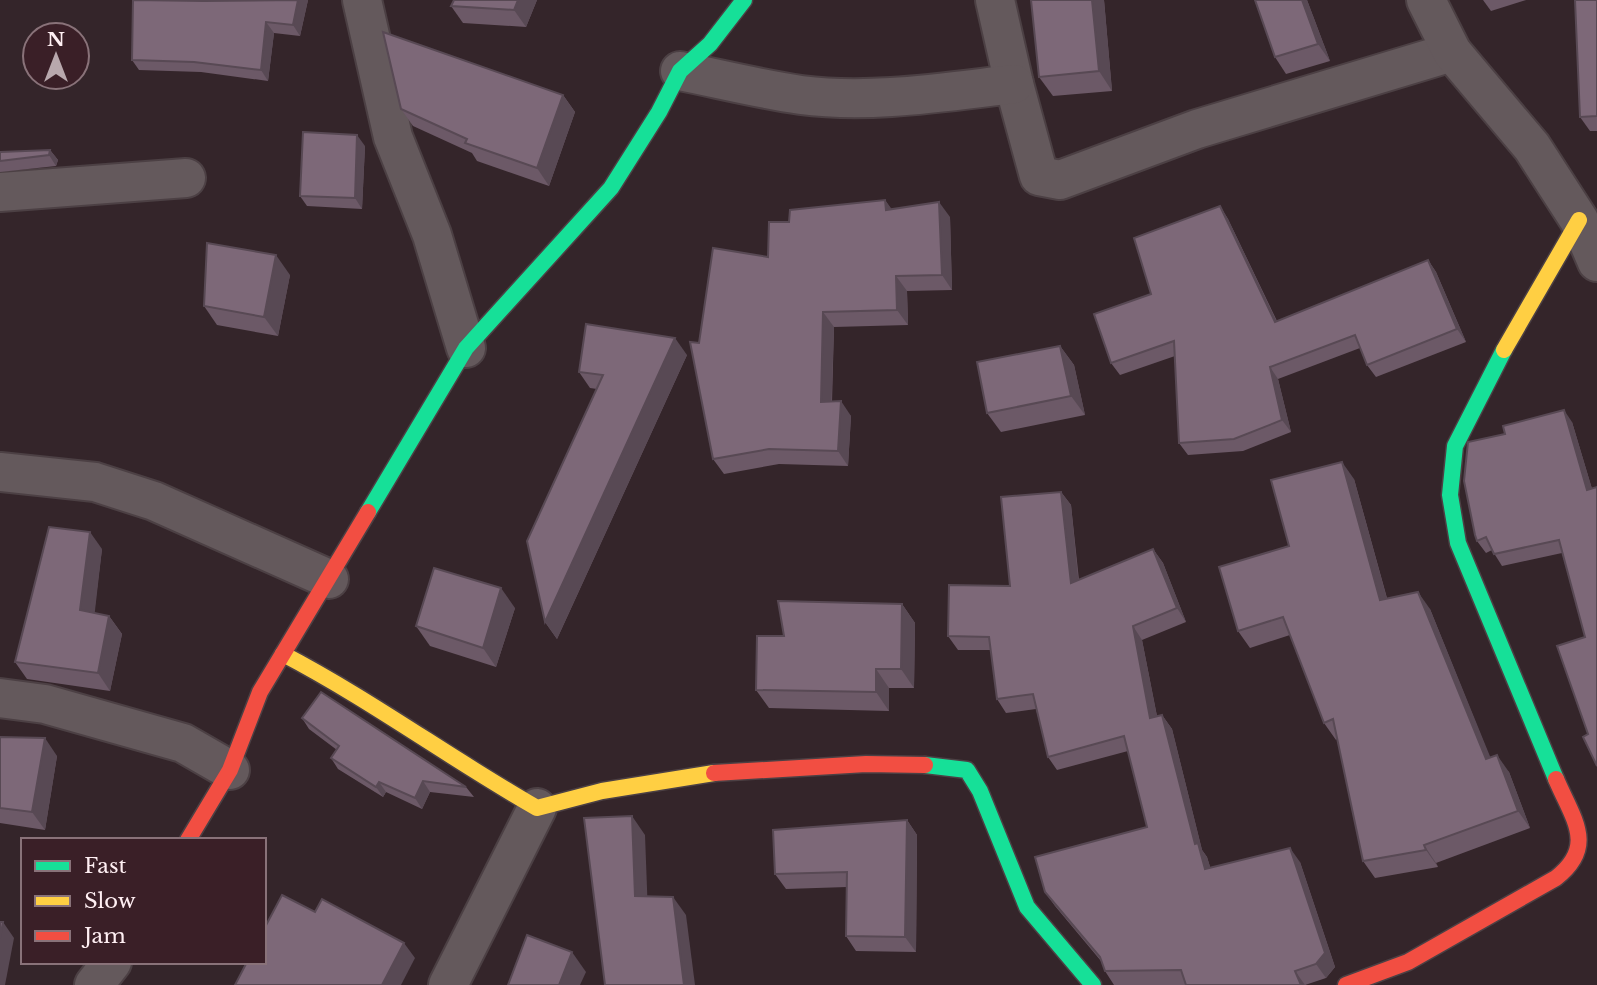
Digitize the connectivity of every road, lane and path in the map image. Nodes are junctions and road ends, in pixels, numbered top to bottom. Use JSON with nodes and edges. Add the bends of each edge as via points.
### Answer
{"nodes":[{"id":1,"x":362,"y":0,"type":"edge"},
{"id":2,"x":744,"y":0,"type":"edge"},
{"id":3,"x":995,"y":0,"type":"edge"},
{"id":4,"x":1426,"y":0,"type":"edge"},
{"id":5,"x":1452,"y":52,"type":"junction"},
{"id":6,"x":680,"y":71,"type":"junction"},
{"id":7,"x":1014,"y":84,"type":"junction"},
{"id":8,"x":186,"y":178,"type":"dead end"},
{"id":9,"x":0,"y":192,"type":"edge"},
{"id":10,"x":1579,"y":220,"type":"junction"},
{"id":11,"x":1597,"y":262,"type":"edge"},
{"id":12,"x":466,"y":348,"type":"junction"},
{"id":13,"x":0,"y":472,"type":"edge"},
{"id":14,"x":329,"y":579,"type":"junction"},
{"id":15,"x":283,"y":654,"type":"junction"},
{"id":16,"x":0,"y":698,"type":"edge"},
{"id":17,"x":230,"y":769,"type":"junction"},
{"id":18,"x":537,"y":808,"type":"junction"},
{"id":19,"x":189,"y":838,"type":"edge"},
{"id":20,"x":111,"y":964,"type":"edge"},
{"id":21,"x":94,"y":985,"type":"edge"},
{"id":22,"x":448,"y":985,"type":"edge"},
{"id":23,"x":1093,"y":985,"type":"edge"},
{"id":24,"x":1346,"y":985,"type":"edge"}],
"edges":[{"from":1,"to":12,"type":"street","via":[[393,137],[432,235]]},
{"from":2,"to":6,"type":"street","via":[[710,44]]},
{"from":3,"to":7,"type":"street"},
{"from":4,"to":5,"type":"street"},
{"from":5,"to":7,"type":"street","via":[[1197,129],[1060,180],[1039,176]]},
{"from":5,"to":10,"type":"street","via":[[1532,147]]},
{"from":6,"to":7,"type":"street","via":[[835,97],[927,94]]},
{"from":6,"to":12,"type":"street","via":[[611,187]]},
{"from":8,"to":9,"type":"street"},
{"from":10,"to":11,"type":"street"},
{"from":10,"to":24,"type":"street","via":[[1488,378],[1455,446],[1451,495],[1458,543],[1580,835],[1581,850],[1577,862],[1556,878],[1408,962]]},
{"from":12,"to":14,"type":"street"},
{"from":13,"to":14,"type":"street","via":[[95,482],[155,501]]},
{"from":14,"to":15,"type":"street"},
{"from":15,"to":17,"type":"street","via":[[261,692]]},
{"from":15,"to":18,"type":"street","via":[[351,690]]},
{"from":16,"to":17,"type":"street","via":[[45,704],[183,743]]},
{"from":17,"to":19,"type":"street"},
{"from":18,"to":22,"type":"street"},
{"from":18,"to":23,"type":"street","via":[[602,791],[730,771],[866,764],[948,766],[967,771],[980,791],[1027,907]]},
{"from":20,"to":21,"type":"street"}]}
